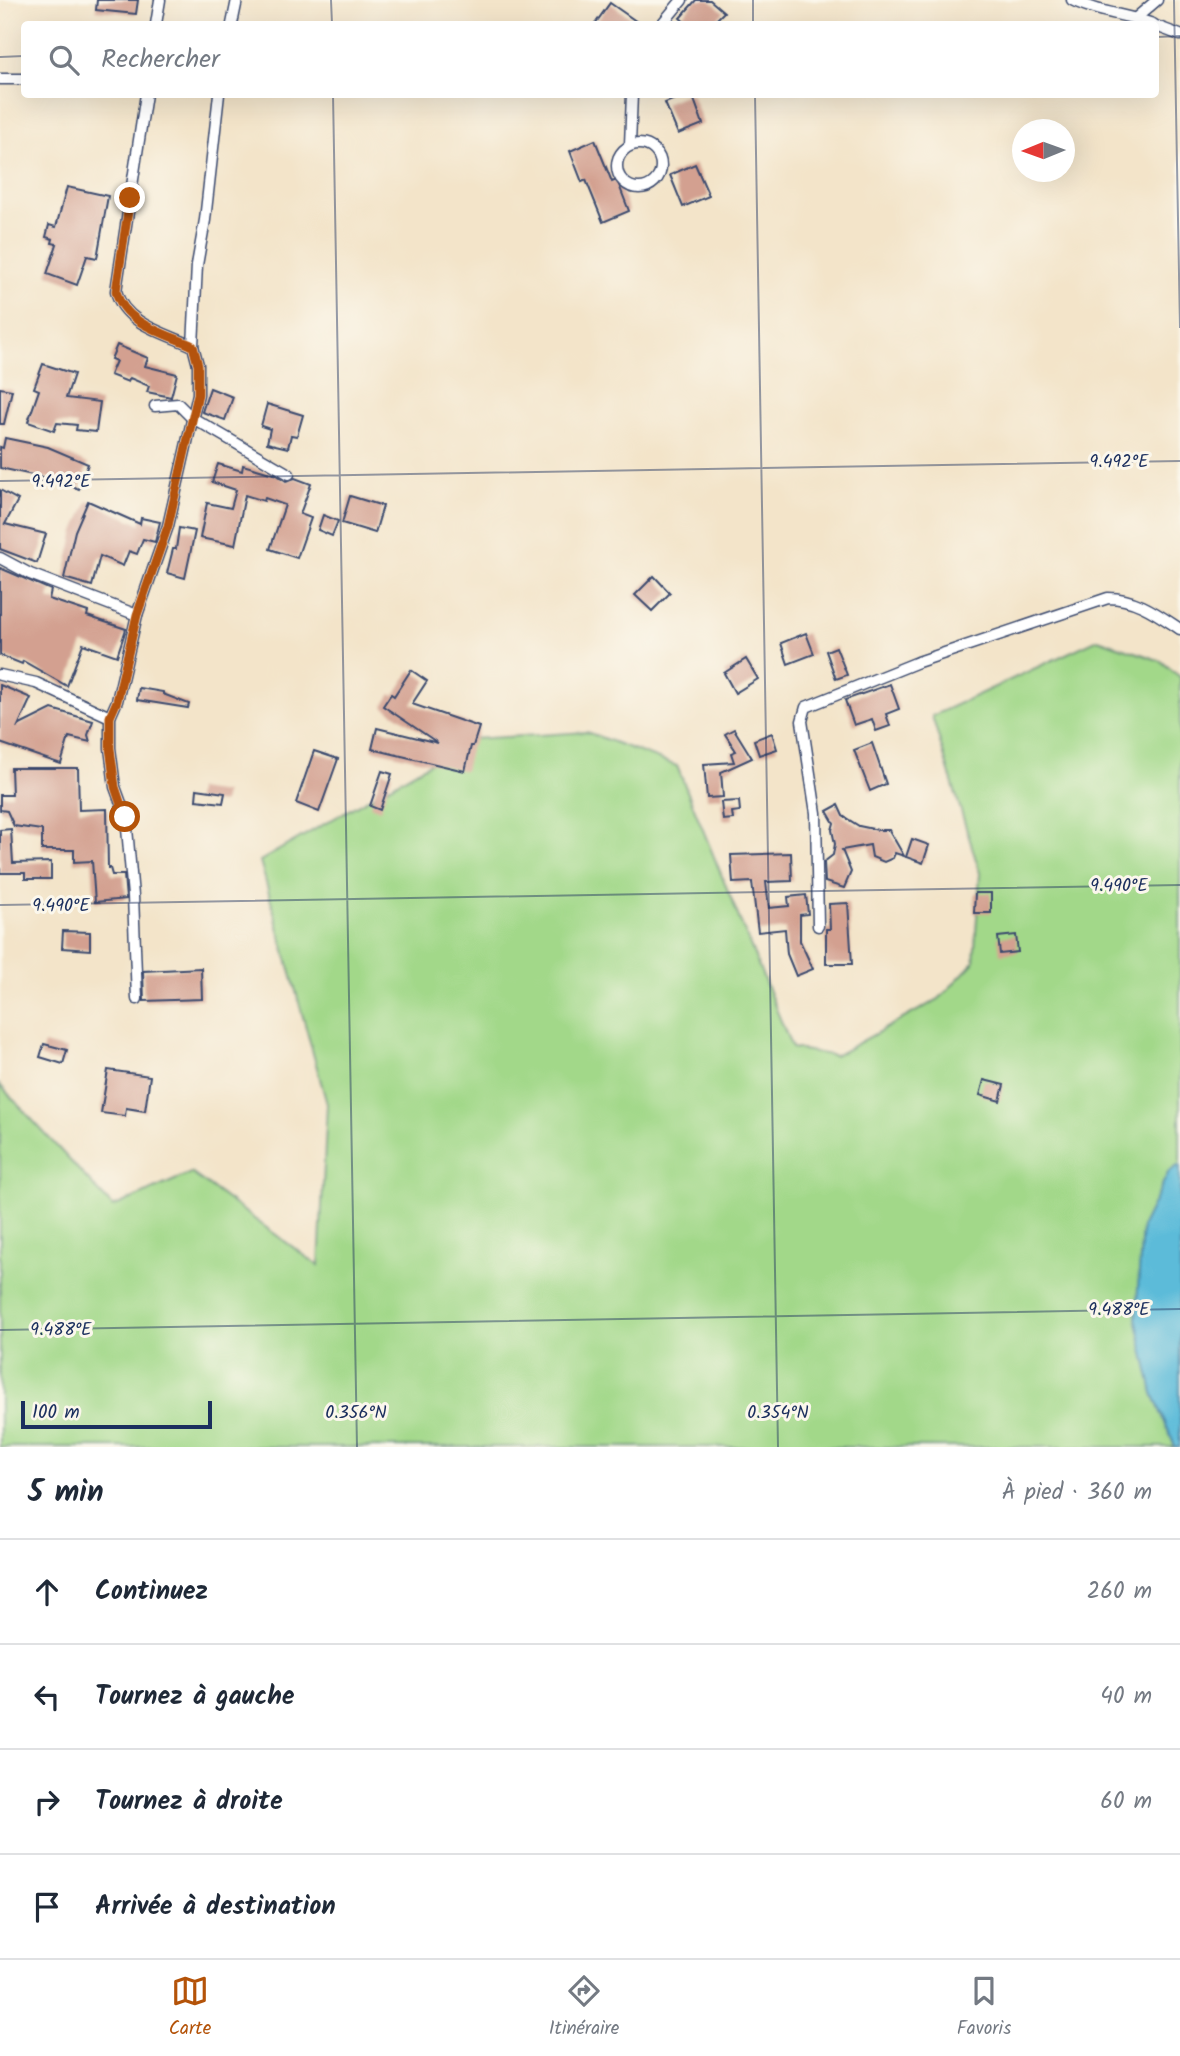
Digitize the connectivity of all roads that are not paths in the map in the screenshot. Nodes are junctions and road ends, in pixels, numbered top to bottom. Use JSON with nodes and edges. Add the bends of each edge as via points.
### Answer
{"nodes":[{"id":1,"x":159,"y":0,"type":"edge"},
{"id":2,"x":237,"y":0,"type":"edge"},
{"id":3,"x":682,"y":0,"type":"edge"},
{"id":4,"x":1072,"y":0,"type":"edge"},
{"id":5,"x":1157,"y":0,"type":"edge"},
{"id":6,"x":1136,"y":18,"type":"junction"},
{"id":7,"x":156,"y":21,"type":"edge"},
{"id":8,"x":233,"y":21,"type":"edge"},
{"id":9,"x":664,"y":21,"type":"edge"},
{"id":10,"x":1144,"y":21,"type":"edge"},
{"id":11,"x":1159,"y":27,"type":"edge"},
{"id":12,"x":1180,"y":35,"type":"edge"},
{"id":13,"x":0,"y":79,"type":"edge"},
{"id":14,"x":21,"y":79,"type":"edge"},
{"id":15,"x":145,"y":98,"type":"edge"},
{"id":16,"x":219,"y":98,"type":"edge"},
{"id":17,"x":632,"y":98,"type":"edge"},
{"id":18,"x":630,"y":145,"type":"junction"},
{"id":19,"x":193,"y":346,"type":"junction"},
{"id":20,"x":155,"y":406,"type":"dead end"},
{"id":21,"x":191,"y":417,"type":"junction"},
{"id":22,"x":289,"y":474,"type":"dead end"},
{"id":23,"x":0,"y":558,"type":"edge"},
{"id":24,"x":137,"y":615,"type":"junction"},
{"id":25,"x":1180,"y":629,"type":"edge"},
{"id":26,"x":0,"y":675,"type":"edge"},
{"id":27,"x":110,"y":717,"type":"junction"},
{"id":28,"x":818,"y":926,"type":"dead end"},
{"id":29,"x":137,"y":999,"type":"dead end"}],
"edges":[{"from":1,"to":7,"type":"street"},
{"from":2,"to":8,"type":"street"},
{"from":3,"to":9,"type":"street"},
{"from":4,"to":6,"type":"street"},
{"from":5,"to":6,"type":"street"},
{"from":6,"to":10,"type":"street"},
{"from":11,"to":12,"type":"street"},
{"from":13,"to":14,"type":"street"},
{"from":15,"to":19,"type":"street","via":[[116,291],[128,315]]},
{"from":16,"to":19,"type":"street","via":[[197,265]]},
{"from":17,"to":18,"type":"street"},
{"from":18,"to":18,"type":"street","via":[[652,148],[660,158],[657,180],[647,187],[636,189],[618,175],[616,163]]},
{"from":19,"to":21,"type":"street","via":[[199,376]]},
{"from":20,"to":21,"type":"street","via":[[178,404]]},
{"from":21,"to":22,"type":"street"},
{"from":21,"to":24,"type":"street","via":[[168,526]]},
{"from":23,"to":24,"type":"street"},
{"from":24,"to":27,"type":"street"},
{"from":25,"to":28,"type":"street","via":[[1138,603],[1108,598],[918,662],[806,707],[802,721],[816,813]]},
{"from":26,"to":27,"type":"street","via":[[36,683]]},
{"from":27,"to":29,"type":"street","via":[[115,787],[125,817],[133,896]]}]}
